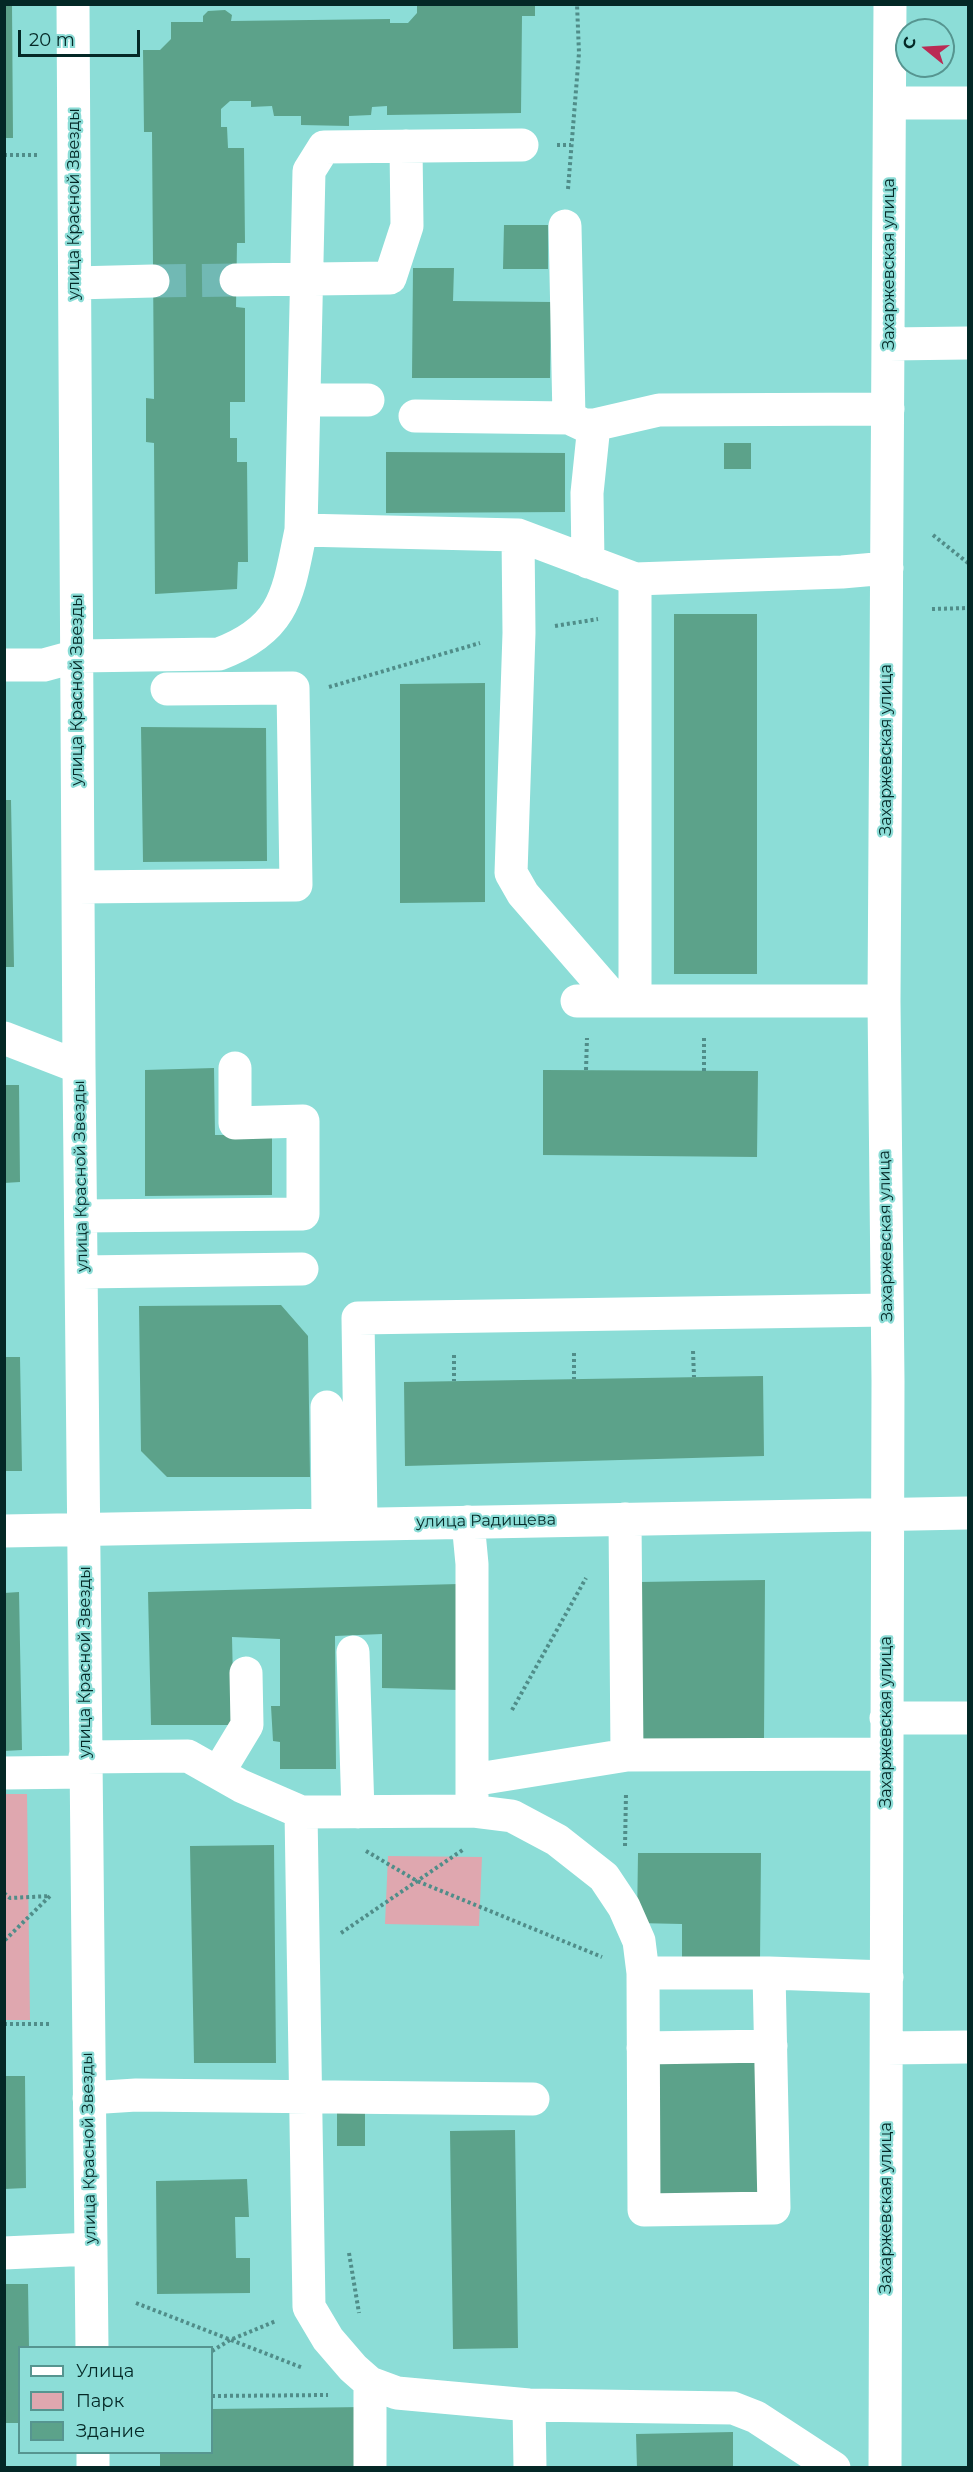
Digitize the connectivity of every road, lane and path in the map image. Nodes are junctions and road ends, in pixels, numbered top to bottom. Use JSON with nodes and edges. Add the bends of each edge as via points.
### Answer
{"nodes":[{"id":1,"x":73,"y":4,"type":"edge"},
{"id":2,"x":577,"y":4,"type":"edge"},
{"id":3,"x":890,"y":4,"type":"edge"},
{"id":4,"x":890,"y":103,"type":"junction"},
{"id":5,"x":969,"y":103,"type":"edge"},
{"id":6,"x":522,"y":145,"type":"dead end"},
{"id":7,"x":406,"y":146,"type":"junction"},
{"id":8,"x":4,"y":155,"type":"edge"},
{"id":9,"x":38,"y":155,"type":"dead end"},
{"id":10,"x":565,"y":226,"type":"joint"},
{"id":11,"x":307,"y":279,"type":"junction"},
{"id":12,"x":236,"y":280,"type":"tunnel mouth"},
{"id":13,"x":153,"y":281,"type":"tunnel mouth"},
{"id":14,"x":75,"y":283,"type":"junction"},
{"id":15,"x":969,"y":343,"type":"edge"},
{"id":16,"x":889,"y":344,"type":"junction"},
{"id":17,"x":304,"y":400,"type":"junction"},
{"id":18,"x":368,"y":400,"type":"dead end"},
{"id":19,"x":888,"y":409,"type":"junction"},
{"id":20,"x":415,"y":416,"type":"dead end"},
{"id":21,"x":582,"y":422,"type":"junction"},
{"id":22,"x":300,"y":530,"type":"junction"},
{"id":23,"x":933,"y":535,"type":"dead end"},
{"id":24,"x":518,"y":536,"type":"junction"},
{"id":25,"x":588,"y":562,"type":"junction"},
{"id":26,"x":969,"y":563,"type":"edge"},
{"id":27,"x":887,"y":568,"type":"junction"},
{"id":28,"x":635,"y":579,"type":"junction"},
{"id":29,"x":969,"y":608,"type":"edge"},
{"id":30,"x":932,"y":609,"type":"dead end"},
{"id":31,"x":608,"y":617,"type":"dead end"},
{"id":32,"x":519,"y":633,"type":"junction"},
{"id":33,"x":77,"y":657,"type":"junction"},
{"id":34,"x":4,"y":665,"type":"edge"},
{"id":35,"x":293,"y":688,"type":"junction"},
{"id":36,"x":167,"y":689,"type":"dead end"},
{"id":37,"x":78,"y":887,"type":"junction"},
{"id":38,"x":577,"y":1001,"type":"dead end"},
{"id":39,"x":626,"y":1001,"type":"junction"},
{"id":40,"x":884,"y":1001,"type":"junction"},
{"id":41,"x":4,"y":1038,"type":"edge"},
{"id":42,"x":79,"y":1067,"type":"junction"},
{"id":43,"x":235,"y":1068,"type":"dead end"},
{"id":44,"x":81,"y":1216,"type":"junction"},
{"id":45,"x":302,"y":1269,"type":"dead end"},
{"id":46,"x":82,"y":1272,"type":"junction"},
{"id":47,"x":887,"y":1310,"type":"junction"},
{"id":48,"x":327,"y":1407,"type":"dead end"},
{"id":49,"x":969,"y":1513,"type":"edge"},
{"id":50,"x":887,"y":1516,"type":"junction"},
{"id":51,"x":625,"y":1519,"type":"junction"},
{"id":52,"x":468,"y":1522,"type":"junction"},
{"id":53,"x":361,"y":1523,"type":"junction"},
{"id":54,"x":328,"y":1524,"type":"junction"},
{"id":55,"x":4,"y":1531,"type":"edge"},
{"id":56,"x":84,"y":1531,"type":"junction"},
{"id":57,"x":589,"y":1572,"type":"dead end"},
{"id":58,"x":353,"y":1652,"type":"dead end"},
{"id":59,"x":246,"y":1673,"type":"dead end"},
{"id":60,"x":507,"y":1718,"type":"dead end"},
{"id":61,"x":886,"y":1718,"type":"junction"},
{"id":62,"x":969,"y":1718,"type":"edge"},
{"id":63,"x":886,"y":1754,"type":"junction"},
{"id":64,"x":627,"y":1755,"type":"junction"},
{"id":65,"x":86,"y":1764,"type":"junction"},
{"id":66,"x":4,"y":1773,"type":"edge"},
{"id":67,"x":218,"y":1773,"type":"junction"},
{"id":68,"x":472,"y":1795,"type":"junction"},
{"id":69,"x":301,"y":1812,"type":"junction"},
{"id":70,"x":358,"y":1812,"type":"junction"},
{"id":71,"x":512,"y":1816,"type":"junction"},
{"id":72,"x":359,"y":1847,"type":"dead end"},
{"id":73,"x":625,"y":1849,"type":"dead end"},
{"id":74,"x":417,"y":1881,"type":"junction"},
{"id":75,"x":4,"y":1893,"type":"edge"},
{"id":76,"x":4,"y":1941,"type":"edge"},
{"id":77,"x":304,"y":1959,"type":"junction"},
{"id":78,"x":643,"y":1973,"type":"junction"},
{"id":79,"x":770,"y":1973,"type":"junction"},
{"id":80,"x":887,"y":1977,"type":"junction"},
{"id":81,"x":4,"y":2024,"type":"edge"},
{"id":82,"x":51,"y":2024,"type":"dead end"},
{"id":83,"x":771,"y":2046,"type":"junction"},
{"id":84,"x":969,"y":2047,"type":"edge"},
{"id":85,"x":644,"y":2048,"type":"junction"},
{"id":86,"x":887,"y":2048,"type":"junction"},
{"id":87,"x":305,"y":2097,"type":"junction"},
{"id":88,"x":89,"y":2098,"type":"junction"},
{"id":89,"x":533,"y":2099,"type":"dead end"},
{"id":90,"x":91,"y":2249,"type":"junction"},
{"id":91,"x":4,"y":2253,"type":"edge"},
{"id":92,"x":136,"y":2303,"type":"dead end"},
{"id":93,"x":309,"y":2307,"type":"junction"},
{"id":94,"x":230,"y":2340,"type":"junction"},
{"id":95,"x":92,"y":2346,"type":"edge"},
{"id":96,"x":213,"y":2350,"type":"edge"},
{"id":97,"x":306,"y":2370,"type":"dead end"},
{"id":98,"x":370,"y":2389,"type":"junction"},
{"id":99,"x":213,"y":2396,"type":"edge"},
{"id":100,"x":529,"y":2405,"type":"junction"},
{"id":101,"x":370,"y":2468,"type":"edge"},
{"id":102,"x":530,"y":2468,"type":"edge"},
{"id":103,"x":834,"y":2468,"type":"edge"},
{"id":104,"x":885,"y":2468,"type":"edge"}],
"edges":[{"from":1,"to":14,"type":"street","name":"улица Красной Звезды"},
{"from":2,"to":10,"type":"path","via":[[579,53]]},
{"from":3,"to":4,"type":"street","name":"Захаржевская улица"},
{"from":4,"to":5,"type":"street"},
{"from":4,"to":16,"type":"street","name":"Захаржевская улица"},
{"from":6,"to":7,"type":"street"},
{"from":7,"to":11,"type":"street","via":[[406,226],[390,278]]},
{"from":7,"to":11,"type":"street","via":[[324,147],[309,171]]},
{"from":8,"to":9,"type":"path"},
{"from":10,"to":21,"type":"street"},
{"from":11,"to":12,"type":"street"},
{"from":11,"to":17,"type":"street"},
{"from":13,"to":14,"type":"street"},
{"from":14,"to":33,"type":"street","name":"улица Красной Звезды"},
{"from":15,"to":16,"type":"street"},
{"from":16,"to":19,"type":"street","name":"Захаржевская улица"},
{"from":17,"to":18,"type":"street"},
{"from":17,"to":22,"type":"street"},
{"from":19,"to":21,"type":"street","via":[[659,410]]},
{"from":19,"to":27,"type":"street","name":"Захаржевская улица"},
{"from":20,"to":21,"type":"street"},
{"from":21,"to":25,"type":"street"},
{"from":22,"to":24,"type":"street"},
{"from":22,"to":33,"type":"street","via":[[290,588],[277,614],[241,646],[219,654]]},
{"from":23,"to":26,"type":"path"},
{"from":24,"to":25,"type":"street"},
{"from":24,"to":32,"type":"street"},
{"from":25,"to":28,"type":"street"},
{"from":27,"to":28,"type":"street"},
{"from":27,"to":40,"type":"street","name":"Захаржевская улица"},
{"from":28,"to":39,"type":"street"},
{"from":29,"to":30,"type":"path"},
{"from":31,"to":32,"type":"path"},
{"from":32,"to":35,"type":"path","via":[[331,687]]},
{"from":32,"to":39,"type":"street","via":[[511,873],[523,894]]},
{"from":33,"to":34,"type":"street","via":[[44,665]]},
{"from":33,"to":37,"type":"street","name":"улица Красной Звезды"},
{"from":35,"to":36,"type":"street"},
{"from":35,"to":37,"type":"street","via":[[296,885]]},
{"from":37,"to":42,"type":"street","name":"улица Красной Звезды"},
{"from":38,"to":39,"type":"street"},
{"from":39,"to":40,"type":"street"},
{"from":40,"to":47,"type":"street","name":"Захаржевская улица"},
{"from":41,"to":42,"type":"street"},
{"from":42,"to":44,"type":"street","name":"улица Красной Звезды"},
{"from":43,"to":44,"type":"street","via":[[235,1123],[303,1121],[303,1214]]},
{"from":44,"to":46,"type":"street","name":"улица Красной Звезды"},
{"from":45,"to":46,"type":"street"},
{"from":46,"to":56,"type":"street","name":"улица Красной Звезды"},
{"from":47,"to":50,"type":"street","name":"Захаржевская улица"},
{"from":47,"to":53,"type":"street","via":[[358,1318]]},
{"from":48,"to":54,"type":"street"},
{"from":49,"to":50,"type":"street","name":"улица Радищева"},
{"from":50,"to":51,"type":"street","name":"улица Радищева"},
{"from":50,"to":61,"type":"street","name":"Захаржевская улица"},
{"from":51,"to":52,"type":"street","name":"улица Радищева"},
{"from":51,"to":64,"type":"street"},
{"from":52,"to":53,"type":"street","name":"улица Радищева"},
{"from":52,"to":68,"type":"street","via":[[472,1564]]},
{"from":53,"to":54,"type":"street","name":"улица Радищева"},
{"from":54,"to":56,"type":"street","name":"улица Радищева"},
{"from":55,"to":56,"type":"street","name":"улица Радищева"},
{"from":56,"to":65,"type":"street","name":"улица Красной Звезды"},
{"from":57,"to":60,"type":"path"},
{"from":58,"to":70,"type":"street"},
{"from":59,"to":67,"type":"street","via":[[247,1725]]},
{"from":61,"to":62,"type":"street"},
{"from":61,"to":63,"type":"street","name":"Захаржевская улица"},
{"from":63,"to":64,"type":"street"},
{"from":63,"to":80,"type":"street","name":"Захаржевская улица"},
{"from":64,"to":68,"type":"street"},
{"from":64,"to":73,"type":"path"},
{"from":65,"to":66,"type":"street"},
{"from":65,"to":67,"type":"street","via":[[188,1756]]},
{"from":65,"to":88,"type":"street","name":"улица Красной Звезды"},
{"from":67,"to":69,"type":"street"},
{"from":68,"to":70,"type":"street"},
{"from":68,"to":71,"type":"street"},
{"from":69,"to":70,"type":"street"},
{"from":69,"to":77,"type":"street"},
{"from":71,"to":74,"type":"path"},
{"from":71,"to":78,"type":"street","via":[[557,1840],[604,1877],[624,1907],[639,1941]]},
{"from":72,"to":74,"type":"path"},
{"from":74,"to":77,"type":"path"},
{"from":74,"to":78,"type":"path"},
{"from":75,"to":76,"type":"path","via":[[10,1898],[50,1896]]},
{"from":77,"to":87,"type":"street"},
{"from":78,"to":79,"type":"street"},
{"from":78,"to":85,"type":"street"},
{"from":79,"to":80,"type":"street"},
{"from":79,"to":83,"type":"street"},
{"from":80,"to":86,"type":"street","name":"Захаржевская улица"},
{"from":81,"to":82,"type":"path"},
{"from":83,"to":85,"type":"street"},
{"from":83,"to":85,"type":"street","via":[[774,2208],[644,2210]]},
{"from":84,"to":86,"type":"street"},
{"from":86,"to":104,"type":"street","name":"Захаржевская улица"},
{"from":87,"to":88,"type":"street"},
{"from":87,"to":89,"type":"street"},
{"from":87,"to":93,"type":"street"},
{"from":88,"to":90,"type":"street","name":"улица Красной Звезды"},
{"from":90,"to":91,"type":"street"},
{"from":90,"to":95,"type":"street","name":"улица Красной Звезды"},
{"from":92,"to":94,"type":"path"},
{"from":93,"to":94,"type":"path"},
{"from":93,"to":98,"type":"street","via":[[328,2339]]},
{"from":94,"to":96,"type":"path"},
{"from":94,"to":97,"type":"path"},
{"from":98,"to":99,"type":"path"},
{"from":98,"to":100,"type":"street"},
{"from":98,"to":101,"type":"street"},
{"from":100,"to":102,"type":"street"},
{"from":100,"to":103,"type":"street","via":[[733,2408],[756,2417]]}]}
